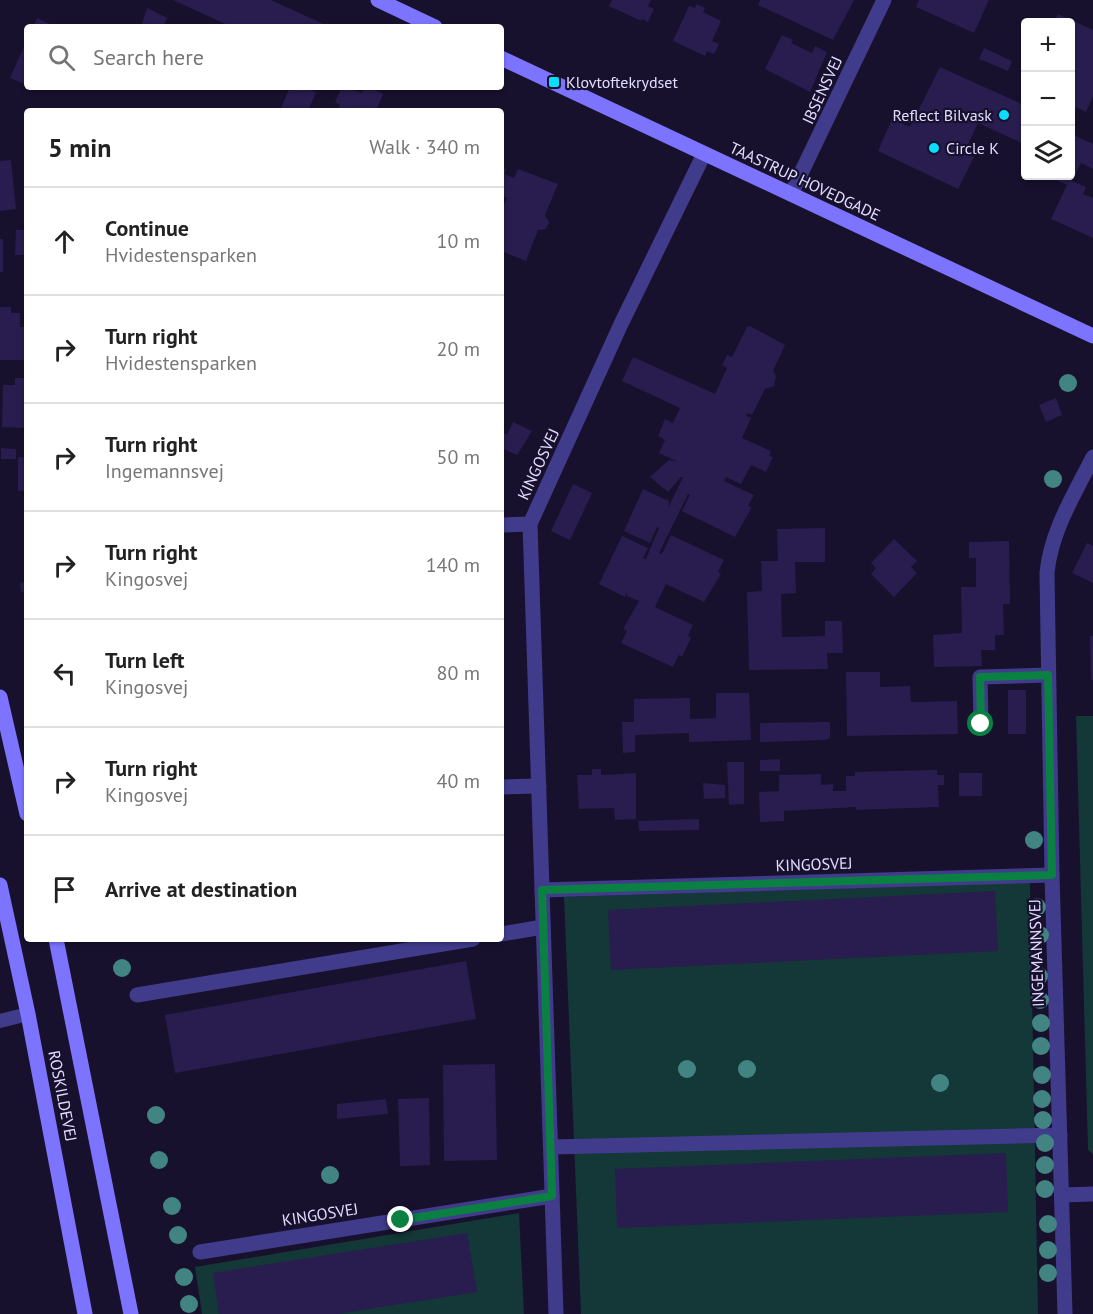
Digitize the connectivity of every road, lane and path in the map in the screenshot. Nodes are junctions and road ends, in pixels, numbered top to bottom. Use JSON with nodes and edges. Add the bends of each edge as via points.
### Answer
{"nodes":[{"id":1,"x":378,"y":0,"type":"edge"},
{"id":2,"x":884,"y":0,"type":"edge"},
{"id":3,"x":429,"y":24,"type":"edge"},
{"id":4,"x":504,"y":59,"type":"edge"},
{"id":5,"x":704,"y":154,"type":"junction"},
{"id":6,"x":791,"y":194,"type":"junction"},
{"id":7,"x":1093,"y":336,"type":"edge"},
{"id":8,"x":1093,"y":457,"type":"edge"},
{"id":9,"x":530,"y":524,"type":"junction"},
{"id":10,"x":504,"y":525,"type":"edge"},
{"id":11,"x":1048,"y":675,"type":"junction"},
{"id":12,"x":0,"y":698,"type":"edge"},
{"id":13,"x":981,"y":724,"type":"dead end"},
{"id":14,"x":539,"y":786,"type":"junction"},
{"id":15,"x":504,"y":787,"type":"edge"},
{"id":16,"x":24,"y":801,"type":"edge"},
{"id":17,"x":1052,"y":875,"type":"junction"},
{"id":18,"x":0,"y":885,"type":"edge"},
{"id":19,"x":542,"y":890,"type":"junction"},
{"id":20,"x":543,"y":927,"type":"junction"},
{"id":21,"x":504,"y":934,"type":"edge"},
{"id":22,"x":57,"y":942,"type":"edge"},
{"id":23,"x":455,"y":942,"type":"edge"},
{"id":24,"x":137,"y":995,"type":"dead end"},
{"id":25,"x":28,"y":1014,"type":"junction"},
{"id":26,"x":0,"y":1021,"type":"edge"},
{"id":27,"x":1060,"y":1135,"type":"junction"},
{"id":28,"x":551,"y":1147,"type":"junction"},
{"id":29,"x":1093,"y":1194,"type":"edge"},
{"id":30,"x":1062,"y":1195,"type":"junction"},
{"id":31,"x":552,"y":1196,"type":"junction"},
{"id":32,"x":200,"y":1252,"type":"dead end"},
{"id":33,"x":85,"y":1314,"type":"edge"},
{"id":34,"x":130,"y":1314,"type":"edge"},
{"id":35,"x":556,"y":1314,"type":"edge"},
{"id":36,"x":1065,"y":1314,"type":"edge"}],
"edges":[{"from":1,"to":3,"type":"main road"},
{"from":2,"to":6,"type":"street","name":"IBSENSVEJ"},
{"from":4,"to":5,"type":"main road","name":"TAASTRUP HOVEDGADE"},
{"from":5,"to":6,"type":"main road","name":"TAASTRUP HOVEDGADE"},
{"from":5,"to":9,"type":"street","name":"KINGOSVEJ"},
{"from":6,"to":7,"type":"main road","name":"TAASTRUP HOVEDGADE"},
{"from":8,"to":11,"type":"street","name":"INGEMANNSVEJ","via":[[1049,552]]},
{"from":9,"to":10,"type":"street"},
{"from":9,"to":14,"type":"street","name":"KINGOSVEJ"},
{"from":11,"to":13,"type":"street","via":[[980,677]]},
{"from":11,"to":17,"type":"street","name":"INGEMANNSVEJ"},
{"from":12,"to":16,"type":"main road"},
{"from":14,"to":15,"type":"street"},
{"from":14,"to":19,"type":"street","name":"KINGOSVEJ"},
{"from":17,"to":19,"type":"street","name":"KINGOSVEJ"},
{"from":17,"to":27,"type":"street","name":"INGEMANNSVEJ"},
{"from":18,"to":25,"type":"main road","name":"ROSKILDEVEJ"},
{"from":19,"to":20,"type":"street","name":"KINGOSVEJ"},
{"from":20,"to":21,"type":"street"},
{"from":20,"to":28,"type":"street","name":"KINGOSVEJ"},
{"from":22,"to":34,"type":"main road","name":"ROSKILDEVEJ"},
{"from":23,"to":24,"type":"street"},
{"from":25,"to":26,"type":"lane"},
{"from":25,"to":33,"type":"main road","name":"ROSKILDEVEJ"},
{"from":27,"to":28,"type":"street"},
{"from":27,"to":30,"type":"street","name":"INGEMANNSVEJ"},
{"from":28,"to":31,"type":"street","name":"KINGOSVEJ"},
{"from":29,"to":30,"type":"street"},
{"from":30,"to":36,"type":"street","name":"INGEMANNSVEJ"},
{"from":31,"to":32,"type":"street","name":"KINGOSVEJ"},
{"from":31,"to":35,"type":"street","name":"KINGOSVEJ"}]}
